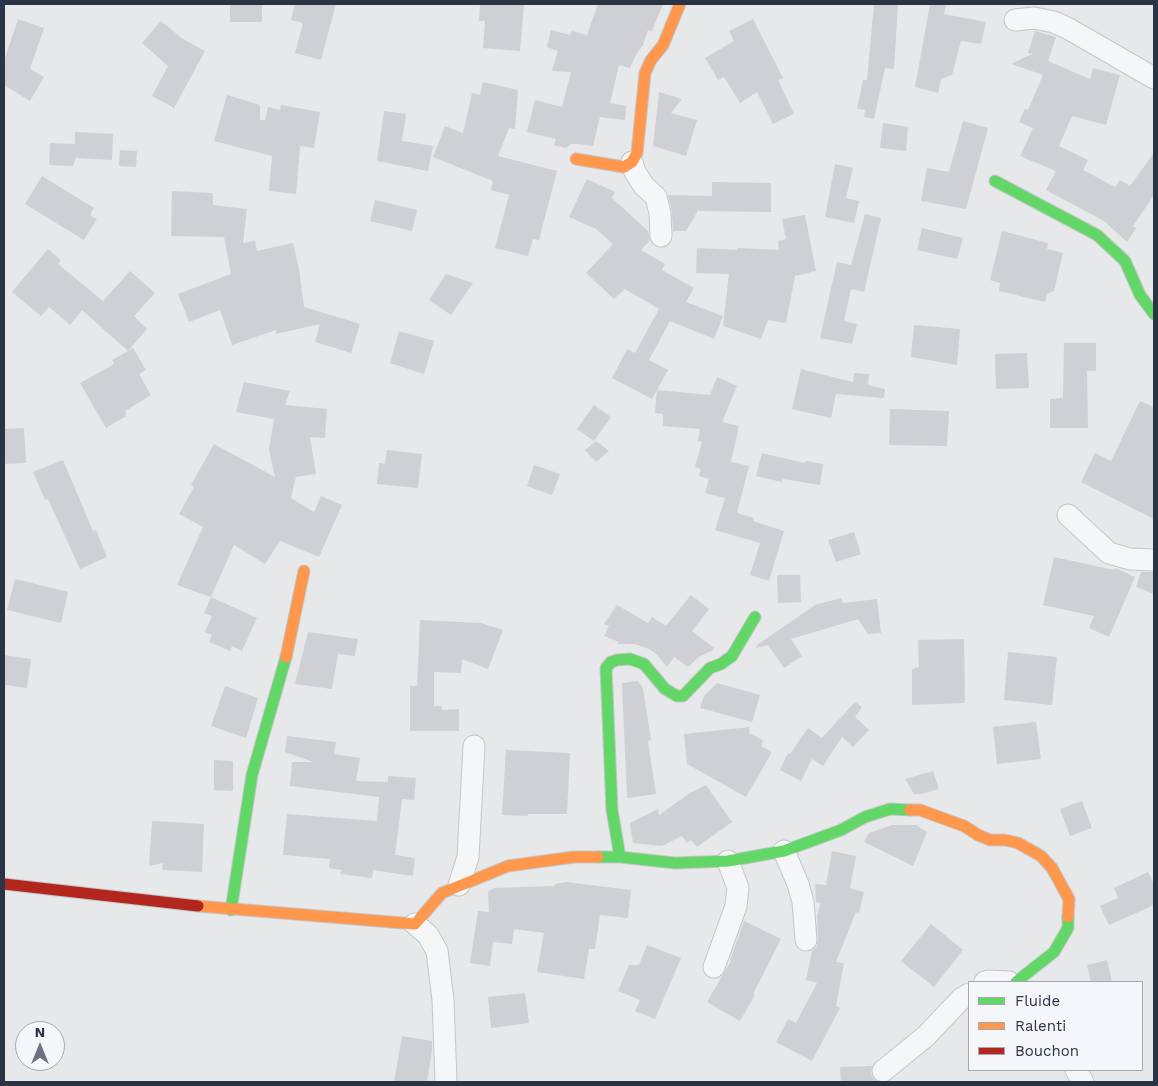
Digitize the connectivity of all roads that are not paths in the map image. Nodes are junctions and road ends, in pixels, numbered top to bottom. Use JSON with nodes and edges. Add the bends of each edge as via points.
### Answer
{"nodes":[{"id":1,"x":680,"y":4,"type":"edge"},
{"id":2,"x":1015,"y":20,"type":"dead end"},
{"id":3,"x":1154,"y":78,"type":"edge"},
{"id":4,"x":576,"y":159,"type":"dead end"},
{"id":5,"x":632,"y":162,"type":"junction"},
{"id":6,"x":995,"y":181,"type":"dead end"},
{"id":7,"x":661,"y":236,"type":"dead end"},
{"id":8,"x":1154,"y":314,"type":"edge"},
{"id":9,"x":1068,"y":515,"type":"dead end"},
{"id":10,"x":1154,"y":560,"type":"edge"},
{"id":11,"x":304,"y":571,"type":"dead end"},
{"id":12,"x":755,"y":618,"type":"dead end"},
{"id":13,"x":474,"y":746,"type":"dead end"},
{"id":14,"x":784,"y":852,"type":"junction"},
{"id":15,"x":620,"y":857,"type":"junction"},
{"id":16,"x":728,"y":861,"type":"junction"},
{"id":17,"x":4,"y":884,"type":"edge"},
{"id":18,"x":459,"y":885,"type":"junction"},
{"id":19,"x":231,"y":910,"type":"junction"},
{"id":20,"x":415,"y":924,"type":"junction"},
{"id":21,"x":806,"y":940,"type":"dead end"},
{"id":22,"x":714,"y":967,"type":"dead end"},
{"id":23,"x":1017,"y":981,"type":"edge"},
{"id":24,"x":968,"y":995,"type":"edge"},
{"id":25,"x":883,"y":1071,"type":"dead end"},
{"id":26,"x":1077,"y":1071,"type":"edge"},
{"id":27,"x":446,"y":1082,"type":"edge"},
{"id":28,"x":1083,"y":1082,"type":"edge"}],
"edges":[{"from":1,"to":5,"type":"street","via":[[664,45],[644,73],[637,153]]},
{"from":2,"to":3,"type":"street","via":[[1034,18],[1054,22]]},
{"from":4,"to":5,"type":"street","via":[[624,167]]},
{"from":5,"to":7,"type":"street","via":[[634,172],[656,197]]},
{"from":6,"to":8,"type":"street","via":[[1097,235],[1125,261],[1140,295]]},
{"from":9,"to":10,"type":"street","via":[[1109,553],[1130,559]]},
{"from":11,"to":19,"type":"street","via":[[288,650],[252,775]]},
{"from":12,"to":15,"type":"street","via":[[732,656],[705,672],[683,696],[665,689],[644,664],[617,660],[606,668],[612,810]]},
{"from":13,"to":18,"type":"street","via":[[468,857]]},
{"from":14,"to":16,"type":"street"},
{"from":14,"to":21,"type":"street","via":[[803,902]]},
{"from":14,"to":23,"type":"street","via":[[865,817],[897,809],[920,810],[964,826],[984,838],[1018,844],[1042,856],[1069,899],[1068,928],[1054,952]]},
{"from":15,"to":16,"type":"street","via":[[675,863]]},
{"from":15,"to":18,"type":"street","via":[[574,857],[508,866]]},
{"from":16,"to":22,"type":"street","via":[[738,888],[736,906]]},
{"from":17,"to":19,"type":"street"},
{"from":18,"to":20,"type":"street","via":[[442,893]]},
{"from":19,"to":20,"type":"street"},
{"from":20,"to":27,"type":"street","via":[[428,935],[438,951]]},
{"from":24,"to":25,"type":"street","via":[[926,1036]]},
{"from":26,"to":28,"type":"street"}]}
